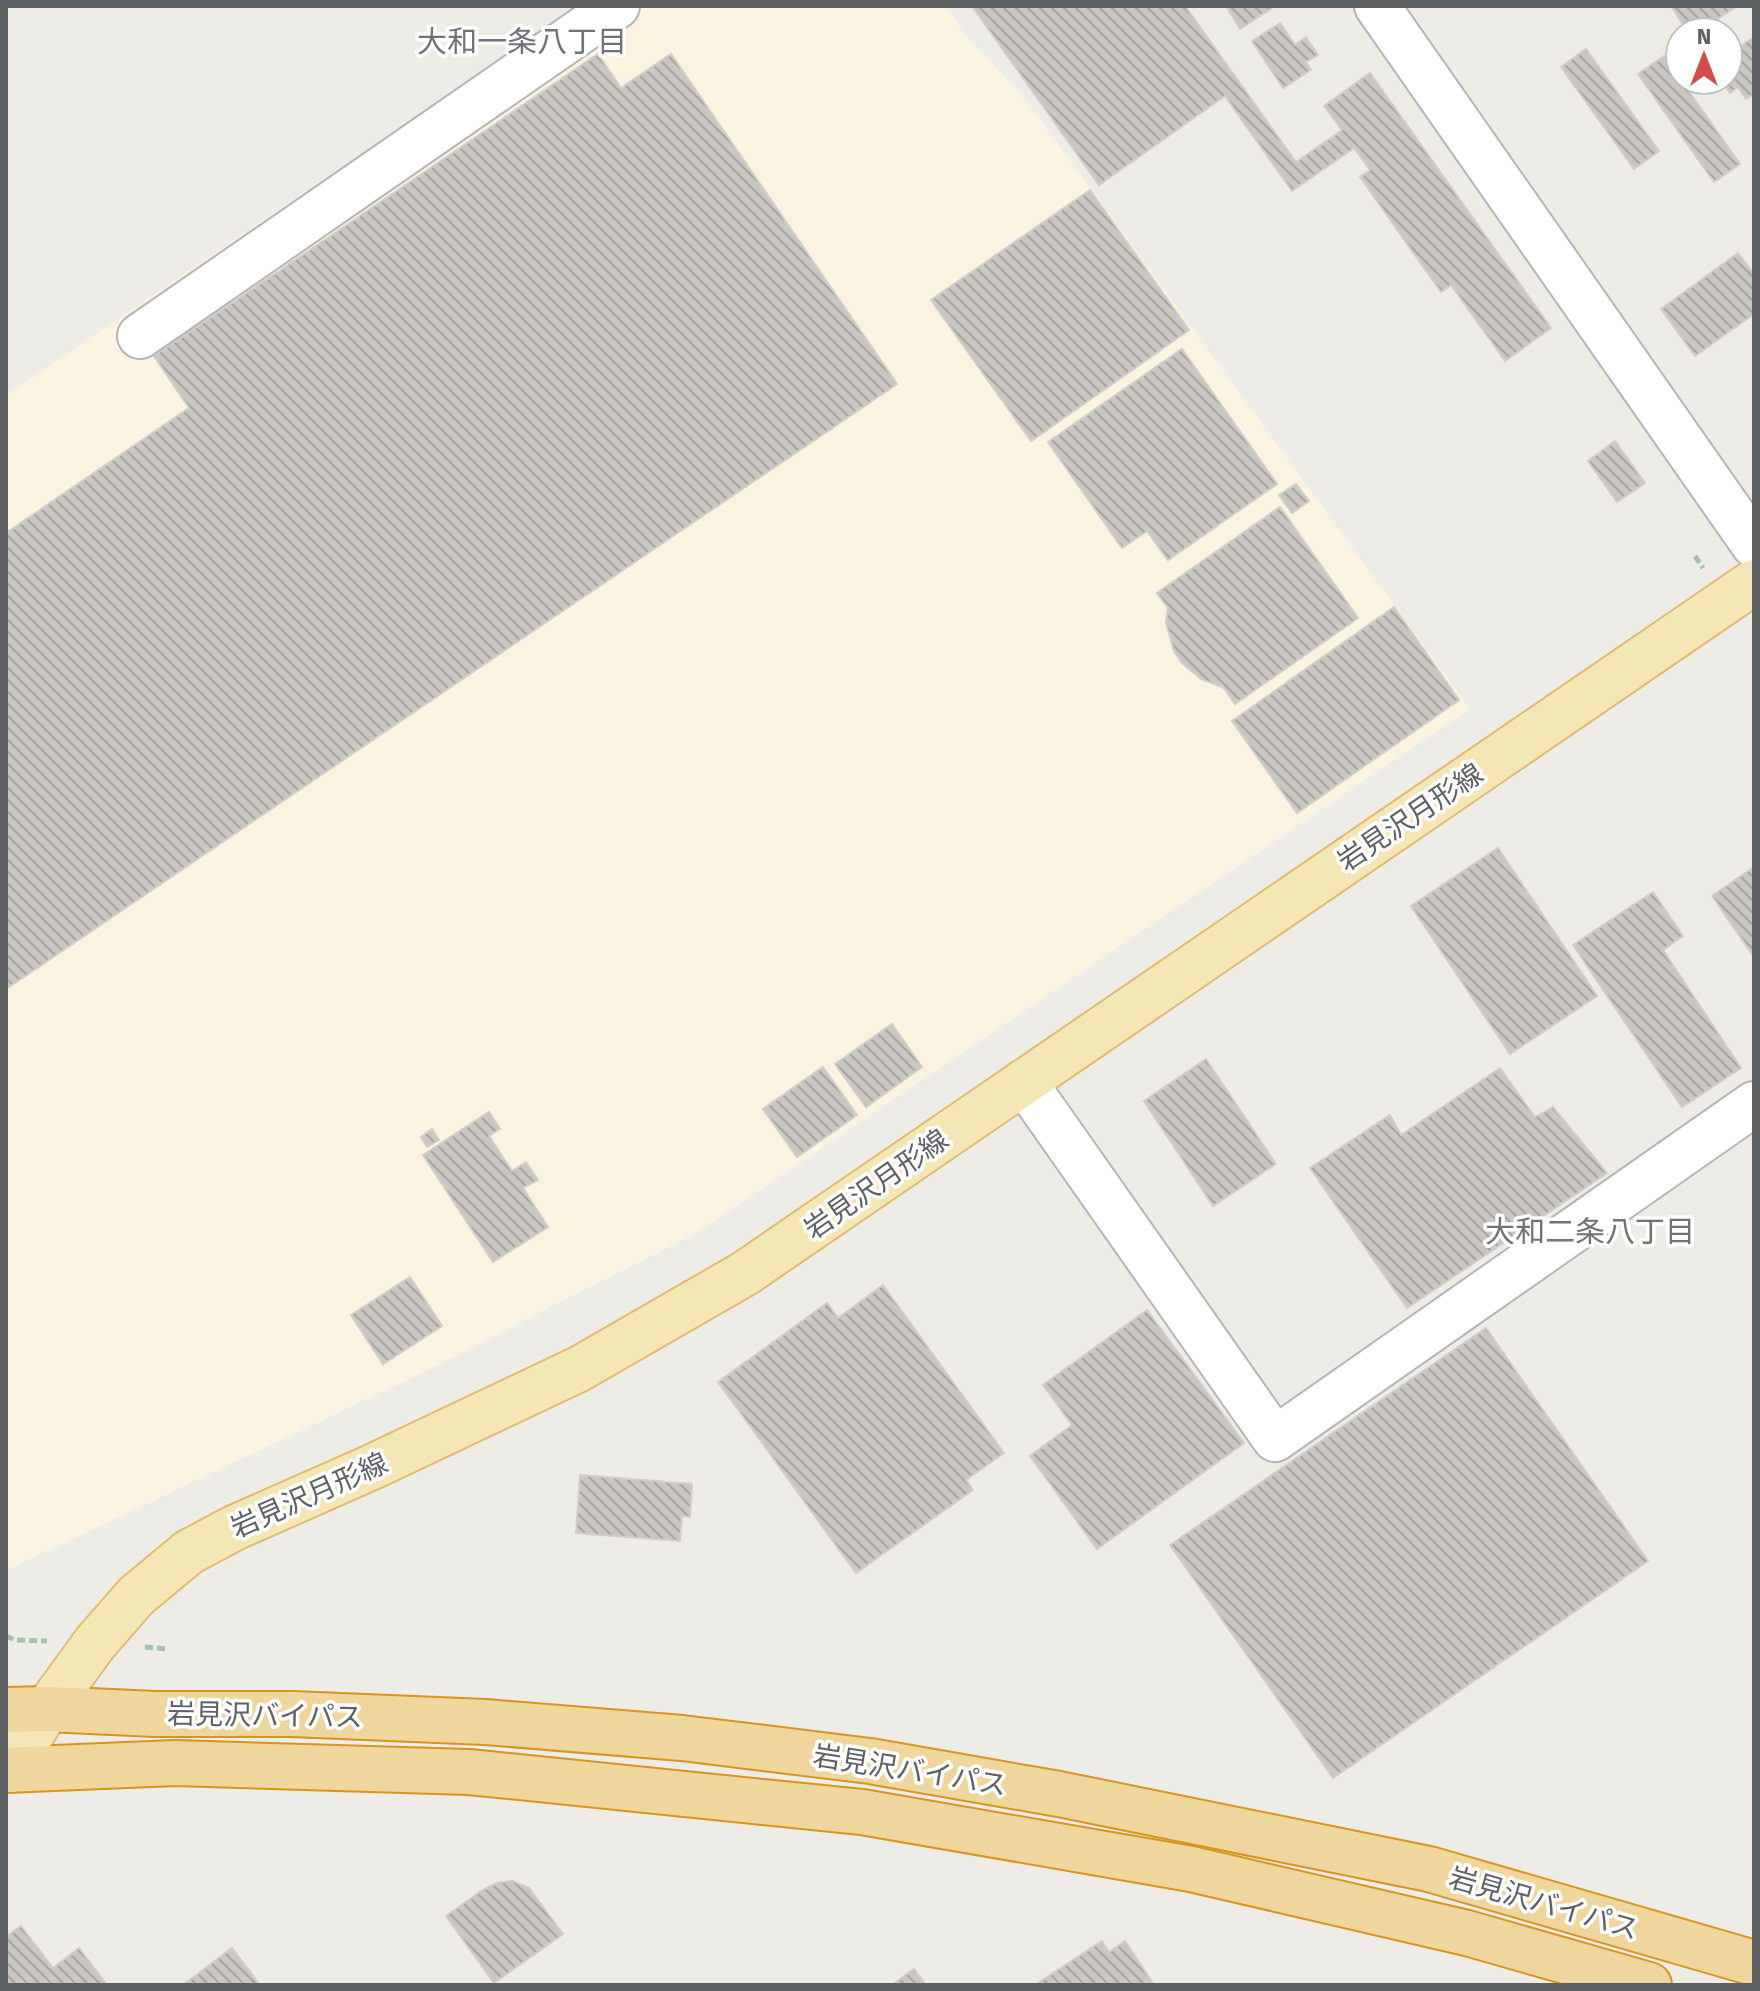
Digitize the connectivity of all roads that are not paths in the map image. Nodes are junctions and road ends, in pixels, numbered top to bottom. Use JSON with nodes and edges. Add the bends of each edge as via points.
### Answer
{"nodes":[{"id":1,"x":617,"y":6,"type":"edge"},
{"id":2,"x":1377,"y":6,"type":"edge"},
{"id":3,"x":140,"y":336,"type":"dead end"},
{"id":4,"x":1754,"y":545,"type":"edge"},
{"id":5,"x":1754,"y":582,"type":"edge"},
{"id":6,"x":1024,"y":1082,"type":"junction"},
{"id":7,"x":1754,"y":1104,"type":"edge"},
{"id":8,"x":27,"y":1710,"type":"edge"},
{"id":9,"x":7,"y":1772,"type":"edge"},
{"id":10,"x":1754,"y":1963,"type":"edge"},
{"id":11,"x":1649,"y":1985,"type":"edge"}],
"edges":[{"from":1,"to":3,"type":"street"},
{"from":2,"to":4,"type":"street"},
{"from":5,"to":6,"type":"main road","name":"岩見沢月形線"},
{"from":6,"to":7,"type":"street","via":[[1275,1439]]},
{"from":6,"to":8,"type":"main road","name":"岩見沢月形線","via":[[744,1274],[579,1369],[189,1552],[136,1596]]},
{"from":8,"to":9,"type":"main road","name":"岩見沢月形線"},
{"from":8,"to":10,"type":"highway","name":"岩見沢バイパス","via":[[486,1722],[870,1761],[1429,1869]]},
{"from":9,"to":11,"type":"highway","name":"岩見沢バイパス","via":[[175,1763],[469,1772],[862,1812],[1191,1869],[1467,1933]]}]}
